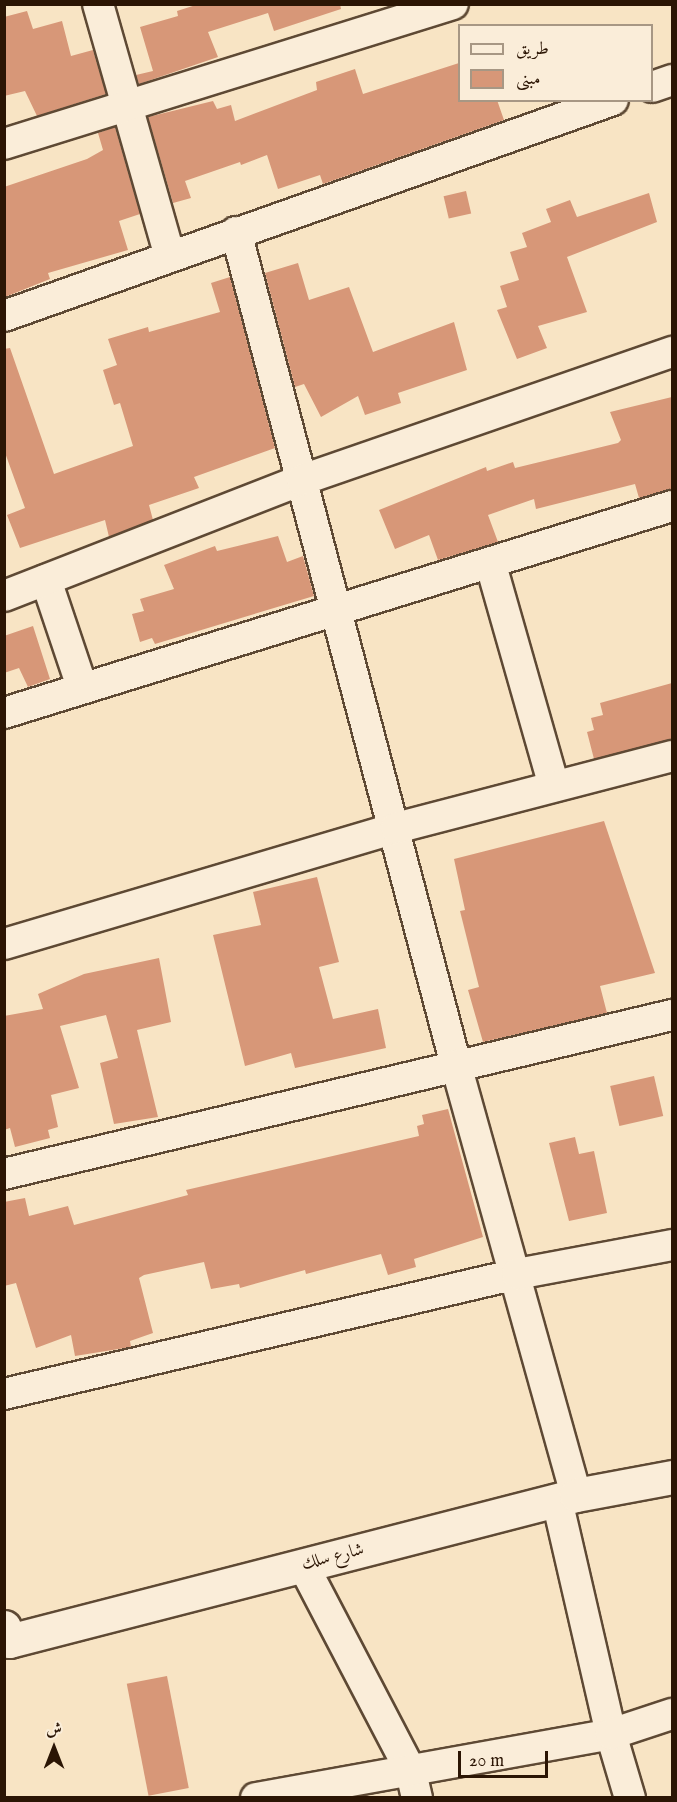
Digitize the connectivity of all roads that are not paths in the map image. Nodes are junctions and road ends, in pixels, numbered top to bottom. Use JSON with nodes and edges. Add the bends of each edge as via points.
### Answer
{"nodes":[{"id":1,"x":98,"y":4,"type":"edge"},
{"id":2,"x":453,"y":4,"type":"edge"},
{"id":3,"x":672,"y":80,"type":"edge"},
{"id":4,"x":653,"y":86,"type":"edge"},
{"id":5,"x":608,"y":102,"type":"edge"},
{"id":6,"x":124,"y":105,"type":"junction"},
{"id":7,"x":4,"y":144,"type":"edge"},
{"id":8,"x":236,"y":232,"type":"junction"},
{"id":9,"x":170,"y":256,"type":"junction"},
{"id":10,"x":4,"y":316,"type":"edge"},
{"id":11,"x":672,"y":352,"type":"edge"},
{"id":12,"x":302,"y":480,"type":"junction"},
{"id":13,"x":672,"y":506,"type":"edge"},
{"id":14,"x":491,"y":565,"type":"junction"},
{"id":15,"x":46,"y":580,"type":"junction"},
{"id":16,"x":4,"y":596,"type":"edge"},
{"id":17,"x":336,"y":609,"type":"junction"},
{"id":18,"x":82,"y":687,"type":"junction"},
{"id":19,"x":4,"y":713,"type":"edge"},
{"id":20,"x":672,"y":756,"type":"edge"},
{"id":21,"x":554,"y":786,"type":"junction"},
{"id":22,"x":396,"y":828,"type":"junction"},
{"id":23,"x":4,"y":944,"type":"edge"},
{"id":24,"x":672,"y":1015,"type":"edge"},
{"id":25,"x":456,"y":1065,"type":"junction"},
{"id":26,"x":4,"y":1174,"type":"edge"},
{"id":27,"x":672,"y":1245,"type":"edge"},
{"id":28,"x":517,"y":1274,"type":"junction"},
{"id":29,"x":4,"y":1394,"type":"edge"},
{"id":30,"x":672,"y":1477,"type":"edge"},
{"id":31,"x":566,"y":1498,"type":"junction"},
{"id":32,"x":303,"y":1566,"type":"junction"},
{"id":33,"x":6,"y":1637,"type":"edge"},
{"id":34,"x":672,"y":1714,"type":"edge"},
{"id":35,"x":611,"y":1734,"type":"junction"},
{"id":36,"x":414,"y":1784,"type":"edge"},
{"id":37,"x":256,"y":1797,"type":"edge"},
{"id":38,"x":630,"y":1797,"type":"edge"}],
"edges":[{"from":1,"to":6,"type":"street"},
{"from":2,"to":6,"type":"street"},
{"from":3,"to":4,"type":"street"},
{"from":5,"to":8,"type":"street"},
{"from":6,"to":7,"type":"street"},
{"from":6,"to":9,"type":"street"},
{"from":8,"to":9,"type":"street"},
{"from":8,"to":12,"type":"street"},
{"from":9,"to":10,"type":"street"},
{"from":11,"to":12,"type":"street"},
{"from":12,"to":15,"type":"street"},
{"from":12,"to":17,"type":"street"},
{"from":13,"to":14,"type":"street"},
{"from":14,"to":17,"type":"street"},
{"from":14,"to":21,"type":"street"},
{"from":15,"to":16,"type":"street"},
{"from":15,"to":18,"type":"street"},
{"from":17,"to":18,"type":"street"},
{"from":17,"to":22,"type":"street"},
{"from":18,"to":19,"type":"street"},
{"from":20,"to":21,"type":"street"},
{"from":21,"to":22,"type":"street"},
{"from":22,"to":23,"type":"street"},
{"from":22,"to":25,"type":"street"},
{"from":24,"to":25,"type":"street"},
{"from":25,"to":26,"type":"street"},
{"from":25,"to":28,"type":"street"},
{"from":27,"to":28,"type":"street"},
{"from":28,"to":29,"type":"street"},
{"from":28,"to":31,"type":"street"},
{"from":30,"to":31,"type":"street","name":"شارع سلك"},
{"from":31,"to":32,"type":"street","name":"شارع سلك"},
{"from":31,"to":35,"type":"street"},
{"from":32,"to":33,"type":"street","name":"شارع سلك"},
{"from":32,"to":36,"type":"street"},
{"from":34,"to":35,"type":"street"},
{"from":35,"to":36,"type":"street"},
{"from":35,"to":38,"type":"street"},
{"from":36,"to":37,"type":"street"}]}
